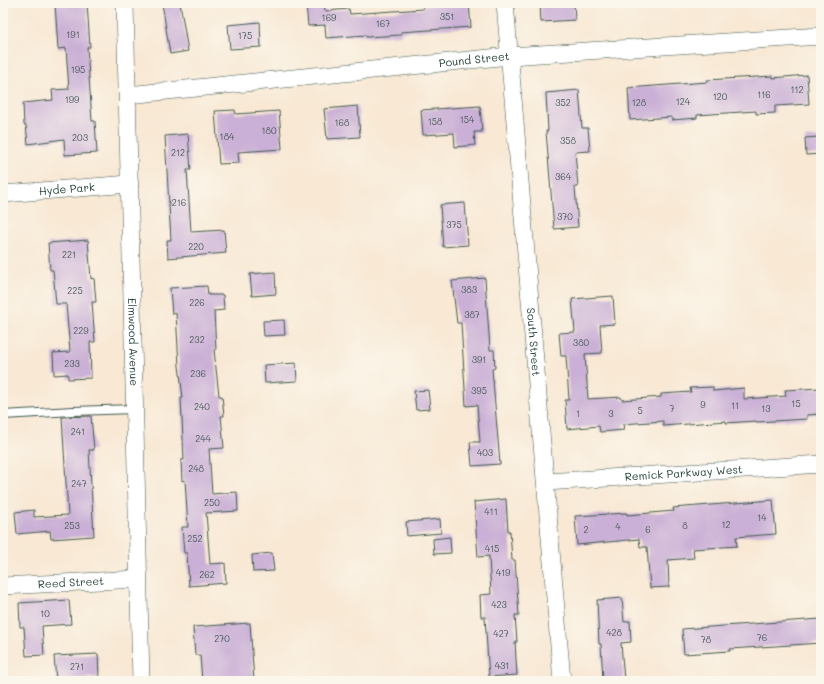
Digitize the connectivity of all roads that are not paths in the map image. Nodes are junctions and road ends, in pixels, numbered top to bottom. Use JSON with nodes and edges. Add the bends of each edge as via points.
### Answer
{"nodes":[{"id":1,"x":125,"y":3,"type":"edge"},
{"id":2,"x":505,"y":3,"type":"edge"},
{"id":3,"x":821,"y":36,"type":"edge"},
{"id":4,"x":509,"y":56,"type":"junction"},
{"id":5,"x":128,"y":95,"type":"junction"},
{"id":6,"x":130,"y":184,"type":"junction"},
{"id":7,"x":3,"y":194,"type":"edge"},
{"id":8,"x":135,"y":409,"type":"junction"},
{"id":9,"x":3,"y":415,"type":"edge"},
{"id":10,"x":821,"y":464,"type":"edge"},
{"id":11,"x":546,"y":482,"type":"junction"},
{"id":12,"x":138,"y":579,"type":"junction"},
{"id":13,"x":3,"y":586,"type":"edge"},
{"id":14,"x":141,"y":681,"type":"edge"},
{"id":15,"x":562,"y":681,"type":"edge"}],
"edges":[{"from":1,"to":5,"type":"street","name":"Elmwood Avenue"},
{"from":2,"to":4,"type":"street","name":"South Street"},
{"from":3,"to":4,"type":"street","name":"Pound Street"},
{"from":4,"to":5,"type":"street","name":"Pound Street"},
{"from":4,"to":11,"type":"street","name":"South Street"},
{"from":5,"to":6,"type":"street","name":"Elmwood Avenue"},
{"from":6,"to":7,"type":"street","name":"Hyde Park"},
{"from":6,"to":8,"type":"street","name":"Elmwood Avenue"},
{"from":8,"to":9,"type":"lane"},
{"from":8,"to":12,"type":"street","name":"Elmwood Avenue"},
{"from":10,"to":11,"type":"street","name":"Remick Parkway West"},
{"from":11,"to":15,"type":"street","name":"South Street"},
{"from":12,"to":13,"type":"street","name":"Reed Street"},
{"from":12,"to":14,"type":"street","name":"Elmwood Avenue"}]}
